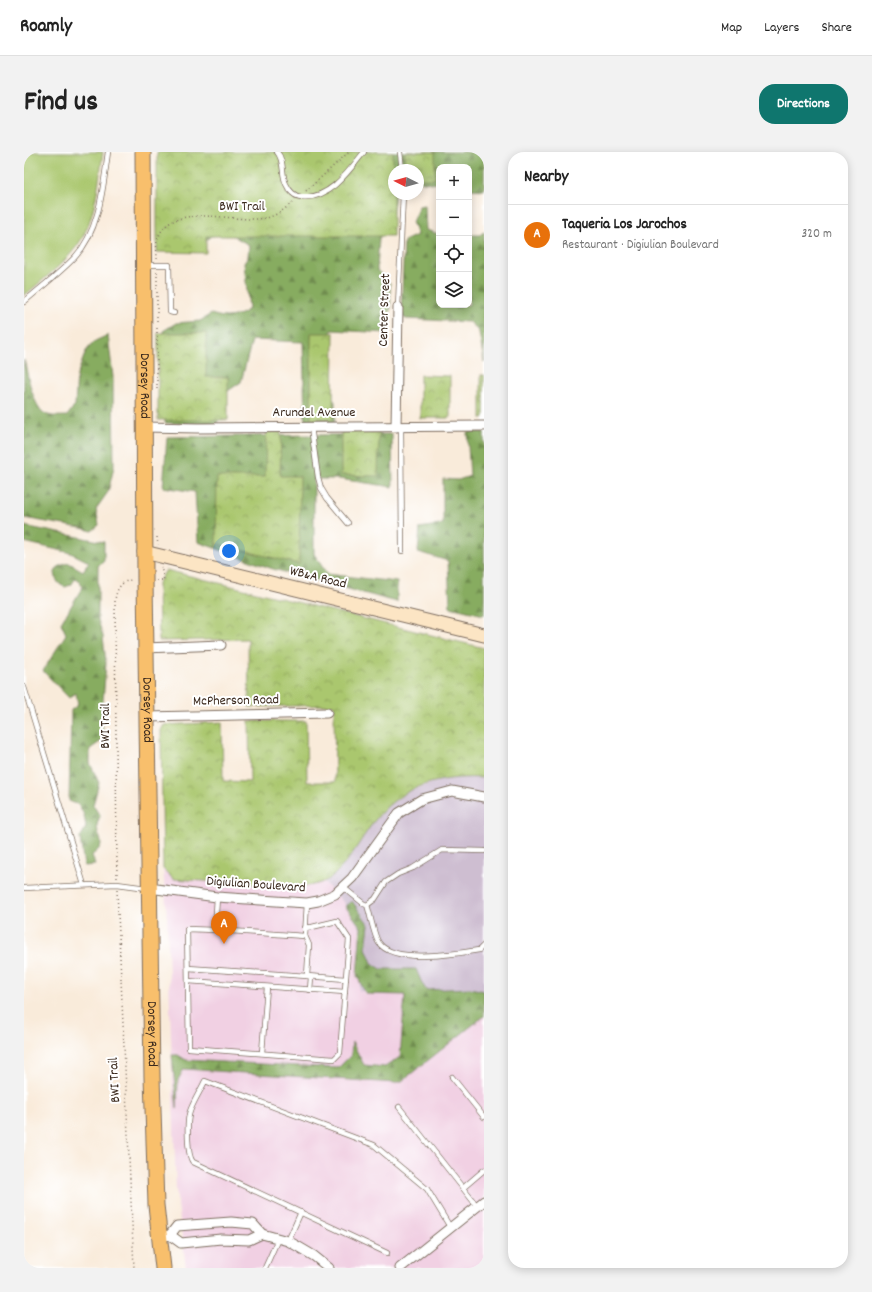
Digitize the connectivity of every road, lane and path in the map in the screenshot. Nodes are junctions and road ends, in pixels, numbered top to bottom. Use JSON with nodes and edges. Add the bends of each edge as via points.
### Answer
{"nodes":[{"id":1,"x":108,"y":152,"type":"edge"},
{"id":2,"x":143,"y":152,"type":"edge"},
{"id":3,"x":277,"y":152,"type":"edge"},
{"id":4,"x":349,"y":152,"type":"edge"},
{"id":5,"x":364,"y":152,"type":"edge"},
{"id":6,"x":400,"y":152,"type":"edge"},
{"id":7,"x":401,"y":164,"type":"edge"},
{"id":8,"x":299,"y":197,"type":"junction"},
{"id":9,"x":403,"y":200,"type":"edge"},
{"id":10,"x":157,"y":251,"type":"dead end"},
{"id":11,"x":143,"y":265,"type":"junction"},
{"id":12,"x":157,"y":275,"type":"dead end"},
{"id":13,"x":24,"y":302,"type":"edge"},
{"id":14,"x":398,"y":307,"type":"joint"},
{"id":15,"x":174,"y":313,"type":"dead end"},
{"id":16,"x":157,"y":393,"type":"dead end"},
{"id":17,"x":484,"y":426,"type":"edge"},
{"id":18,"x":144,"y":427,"type":"junction"},
{"id":19,"x":311,"y":427,"type":"junction"},
{"id":20,"x":399,"y":427,"type":"junction"},
{"id":21,"x":348,"y":523,"type":"dead end"},
{"id":22,"x":402,"y":551,"type":"dead end"},
{"id":23,"x":144,"y":552,"type":"junction"},
{"id":24,"x":129,"y":580,"type":"dead end"},
{"id":25,"x":484,"y":635,"type":"edge"},
{"id":26,"x":221,"y":645,"type":"dead end"},
{"id":27,"x":145,"y":648,"type":"junction"},
{"id":28,"x":24,"y":687,"type":"edge"},
{"id":29,"x":327,"y":713,"type":"dead end"},
{"id":30,"x":146,"y":717,"type":"junction"},
{"id":31,"x":484,"y":797,"type":"edge"},
{"id":32,"x":484,"y":851,"type":"edge"},
{"id":33,"x":117,"y":878,"type":"dead end"},
{"id":34,"x":84,"y":885,"type":"junction"},
{"id":35,"x":344,"y":887,"type":"junction"},
{"id":36,"x":24,"y":888,"type":"edge"},
{"id":37,"x":149,"y":888,"type":"junction"},
{"id":38,"x":117,"y":891,"type":"dead end"},
{"id":39,"x":217,"y":897,"type":"junction"},
{"id":40,"x":307,"y":903,"type":"junction"},
{"id":41,"x":367,"y":905,"type":"junction"},
{"id":42,"x":305,"y":928,"type":"junction"},
{"id":43,"x":215,"y":930,"type":"junction"},
{"id":44,"x":305,"y":936,"type":"junction"},
{"id":45,"x":484,"y":945,"type":"edge"},
{"id":46,"x":188,"y":968,"type":"junction"},
{"id":47,"x":309,"y":976,"type":"junction"},
{"id":48,"x":346,"y":979,"type":"junction"},
{"id":49,"x":188,"y":981,"type":"junction"},
{"id":50,"x":267,"y":987,"type":"junction"},
{"id":51,"x":310,"y":990,"type":"junction"},
{"id":52,"x":345,"y":992,"type":"junction"},
{"id":53,"x":262,"y":1053,"type":"junction"},
{"id":54,"x":452,"y":1077,"type":"dead end"},
{"id":55,"x":400,"y":1107,"type":"dead end"},
{"id":56,"x":484,"y":1117,"type":"edge"},
{"id":57,"x":484,"y":1170,"type":"edge"},
{"id":58,"x":463,"y":1188,"type":"junction"},
{"id":59,"x":481,"y":1203,"type":"edge"},
{"id":60,"x":301,"y":1212,"type":"junction"},
{"id":61,"x":450,"y":1227,"type":"junction"},
{"id":62,"x":262,"y":1234,"type":"junction"},
{"id":63,"x":164,"y":1236,"type":"junction"},
{"id":64,"x":279,"y":1238,"type":"junction"},
{"id":65,"x":288,"y":1241,"type":"junction"},
{"id":66,"x":387,"y":1253,"type":"dead end"},
{"id":67,"x":134,"y":1268,"type":"edge"},
{"id":68,"x":163,"y":1268,"type":"edge"},
{"id":69,"x":265,"y":1268,"type":"edge"},
{"id":70,"x":329,"y":1268,"type":"edge"},
{"id":71,"x":400,"y":1268,"type":"edge"}],
"edges":[{"from":1,"to":13,"type":"lane","via":[[94,226],[86,242],[75,257]]},
{"from":2,"to":11,"type":"main road","name":"Dorsey Road"},
{"from":3,"to":8,"type":"lane","via":[[282,163],[285,183],[288,189]]},
{"from":4,"to":8,"type":"path","name":"BWI Trail"},
{"from":5,"to":8,"type":"lane","via":[[339,181],[324,193],[314,197]]},
{"from":6,"to":7,"type":"lane"},
{"from":8,"to":10,"type":"path","name":"BWI Trail","via":[[280,213],[266,218],[191,216],[175,219],[159,235]]},
{"from":9,"to":14,"type":"lane","name":"Center Street"},
{"from":11,"to":15,"type":"lane","via":[[169,264],[170,312]]},
{"from":11,"to":18,"type":"main road","name":"Dorsey Road"},
{"from":12,"to":16,"type":"path"},
{"from":14,"to":20,"type":"street","name":"Center Street"},
{"from":17,"to":20,"type":"street","name":"Arundel Avenue"},
{"from":18,"to":19,"type":"street","name":"Arundel Avenue"},
{"from":18,"to":23,"type":"main road","name":"Dorsey Road"},
{"from":19,"to":20,"type":"street","name":"Arundel Avenue"},
{"from":19,"to":21,"type":"lane","via":[[321,488]]},
{"from":20,"to":22,"type":"lane"},
{"from":23,"to":25,"type":"street","name":"WB&A Road"},
{"from":23,"to":27,"type":"main road","name":"Dorsey Road"},
{"from":24,"to":33,"type":"path","name":"BWI Trail","via":[[117,589],[115,601]]},
{"from":26,"to":27,"type":"street"},
{"from":27,"to":30,"type":"main road","name":"Dorsey Road"},
{"from":28,"to":34,"type":"lane"},
{"from":29,"to":30,"type":"street","name":"McPherson Road"},
{"from":30,"to":37,"type":"main road","name":"Dorsey Road"},
{"from":31,"to":35,"type":"street","name":"Digiulian Boulevard","via":[[452,791],[422,799],[399,813]]},
{"from":32,"to":41,"type":"lane","via":[[442,850],[386,882],[375,899]]},
{"from":34,"to":36,"type":"lane"},
{"from":34,"to":37,"type":"lane","via":[[117,884]]},
{"from":35,"to":40,"type":"street","name":"Digiulian Boulevard","via":[[326,898]]},
{"from":35,"to":41,"type":"lane"},
{"from":37,"to":39,"type":"street","name":"Digiulian Boulevard"},
{"from":37,"to":63,"type":"main road","name":"Dorsey Road","via":[[153,1136]]},
{"from":38,"to":67,"type":"path","name":"BWI Trail"},
{"from":39,"to":40,"type":"street","name":"Digiulian Boulevard"},
{"from":39,"to":43,"type":"lane"},
{"from":40,"to":42,"type":"lane"},
{"from":41,"to":45,"type":"lane","via":[[378,942],[386,951],[394,954],[427,956],[479,950]]},
{"from":42,"to":44,"type":"lane"},
{"from":42,"to":48,"type":"lane","via":[[337,920],[349,939]]},
{"from":43,"to":44,"type":"lane"},
{"from":43,"to":46,"type":"lane","via":[[187,929]]},
{"from":44,"to":47,"type":"lane","via":[[309,945]]},
{"from":46,"to":47,"type":"lane"},
{"from":46,"to":49,"type":"lane"},
{"from":47,"to":48,"type":"lane"},
{"from":47,"to":51,"type":"lane"},
{"from":48,"to":52,"type":"lane"},
{"from":49,"to":50,"type":"lane"},
{"from":49,"to":53,"type":"lane","via":[[189,1048]]},
{"from":50,"to":51,"type":"lane"},
{"from":50,"to":53,"type":"lane"},
{"from":51,"to":52,"type":"lane"},
{"from":52,"to":53,"type":"lane","via":[[340,1053],[334,1059]]},
{"from":54,"to":56,"type":"lane"},
{"from":55,"to":58,"type":"lane"},
{"from":57,"to":58,"type":"lane"},
{"from":58,"to":59,"type":"lane"},
{"from":59,"to":61,"type":"street"},
{"from":60,"to":61,"type":"lane","via":[[193,1162],[189,1153],[189,1114],[205,1081],[374,1145],[427,1189]]},
{"from":60,"to":65,"type":"lane"},
{"from":60,"to":66,"type":"lane"},
{"from":61,"to":71,"type":"street"},
{"from":62,"to":63,"type":"street","via":[[249,1240],[222,1239],[181,1243]]},
{"from":62,"to":63,"type":"street","via":[[253,1224],[231,1222],[177,1226]]},
{"from":62,"to":64,"type":"street"},
{"from":63,"to":68,"type":"main road","name":"Dorsey Road"},
{"from":64,"to":65,"type":"street"},
{"from":64,"to":69,"type":"lane"},
{"from":65,"to":70,"type":"street"}]}
